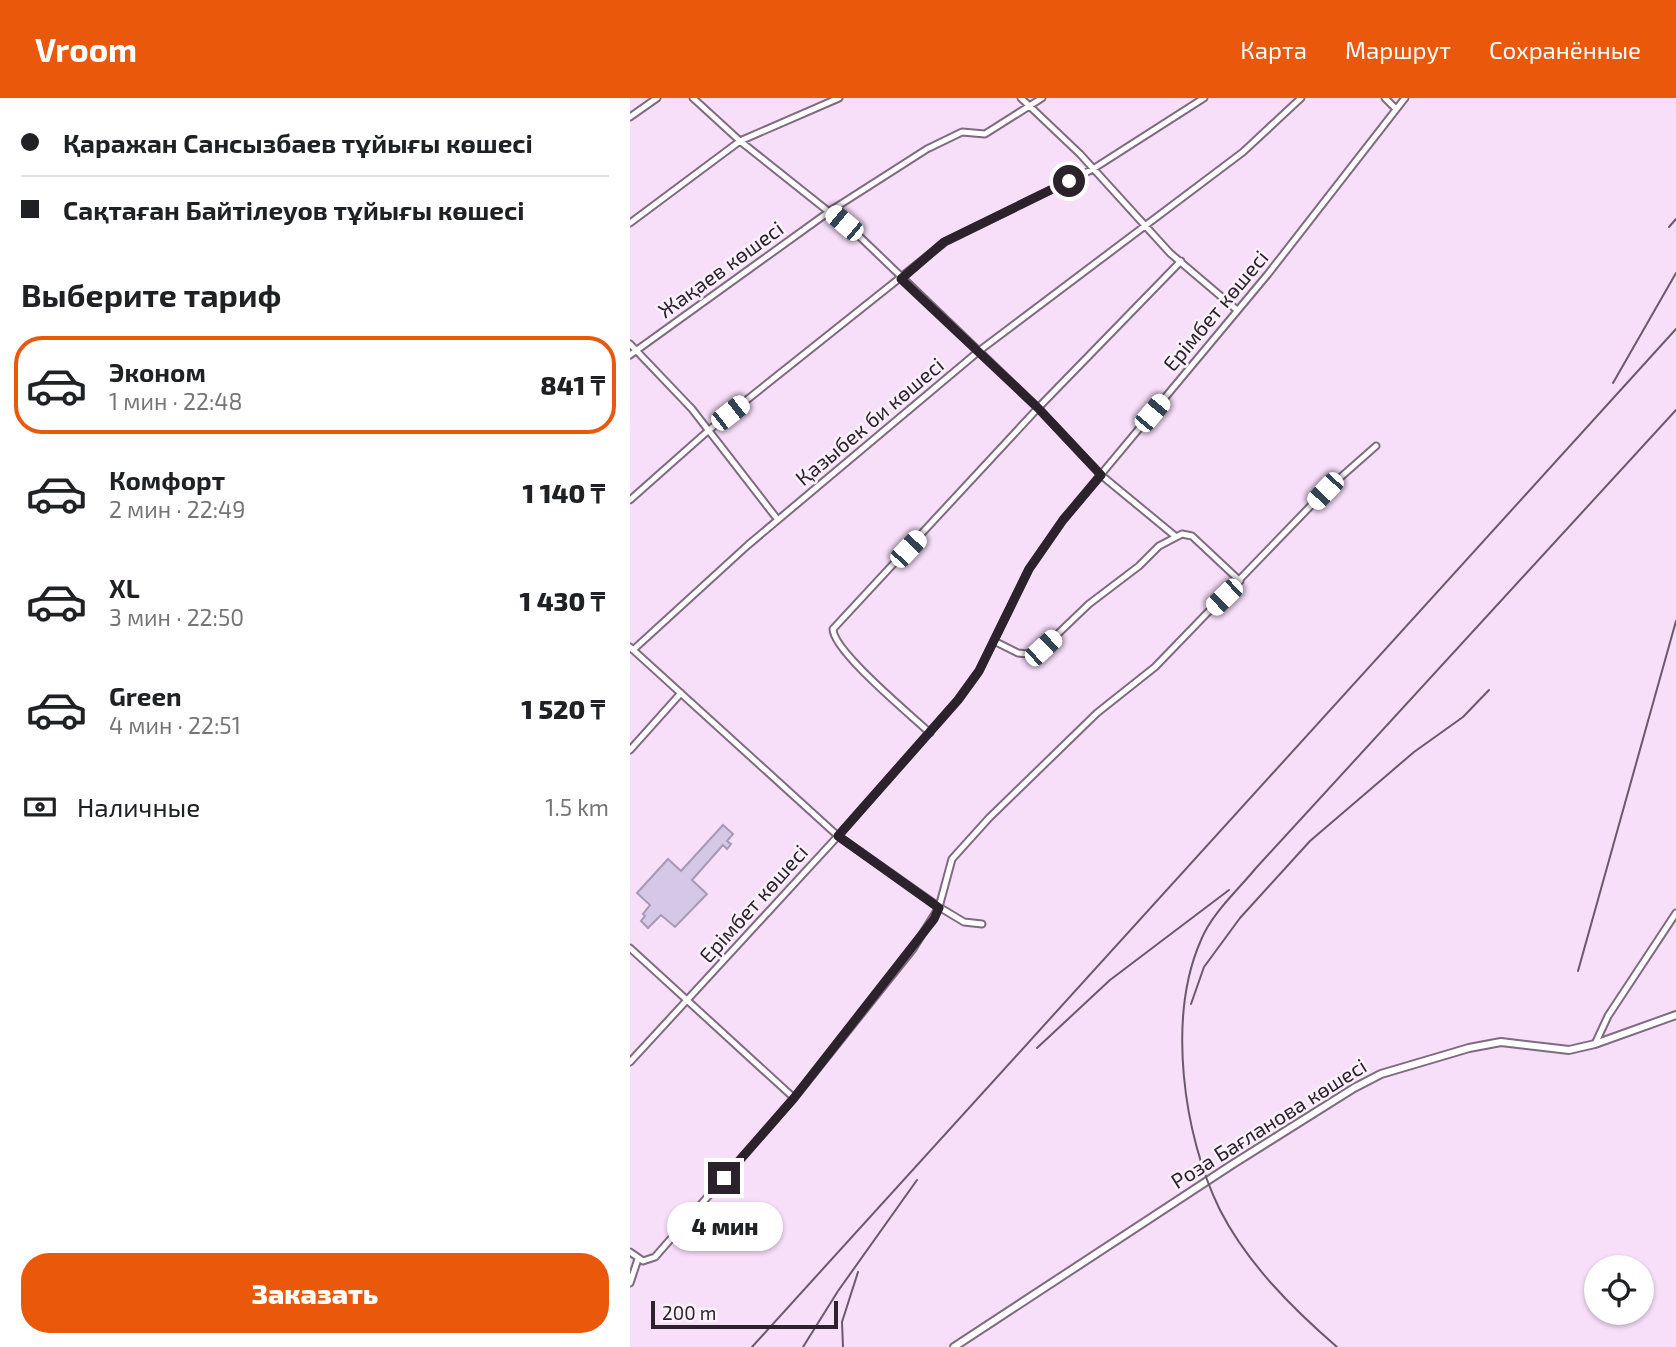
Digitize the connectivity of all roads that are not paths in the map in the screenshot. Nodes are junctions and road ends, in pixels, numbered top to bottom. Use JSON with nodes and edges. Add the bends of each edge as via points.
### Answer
{"nodes":[{"id":1,"x":657,"y":98,"type":"edge"},
{"id":2,"x":693,"y":98,"type":"edge"},
{"id":3,"x":839,"y":98,"type":"edge"},
{"id":4,"x":1021,"y":98,"type":"edge"},
{"id":5,"x":1042,"y":98,"type":"edge"},
{"id":6,"x":1204,"y":98,"type":"edge"},
{"id":7,"x":1301,"y":98,"type":"edge"},
{"id":8,"x":1385,"y":98,"type":"edge"},
{"id":9,"x":1405,"y":98,"type":"edge"},
{"id":10,"x":1031,"y":107,"type":"junction"},
{"id":11,"x":1396,"y":110,"type":"junction"},
{"id":12,"x":630,"y":117,"type":"edge"},
{"id":13,"x":740,"y":141,"type":"junction"},
{"id":14,"x":1093,"y":169,"type":"junction"},
{"id":15,"x":830,"y":211,"type":"junction"},
{"id":16,"x":630,"y":223,"type":"edge"},
{"id":17,"x":1146,"y":227,"type":"junction"},
{"id":18,"x":1181,"y":261,"type":"junction"},
{"id":19,"x":901,"y":279,"type":"junction"},
{"id":20,"x":1237,"y":310,"type":"junction"},
{"id":21,"x":630,"y":344,"type":"edge"},
{"id":22,"x":636,"y":350,"type":"junction"},
{"id":23,"x":979,"y":351,"type":"junction"},
{"id":24,"x":630,"y":355,"type":"edge"},
{"id":25,"x":1038,"y":408,"type":"junction"},
{"id":26,"x":709,"y":430,"type":"junction"},
{"id":27,"x":1376,"y":446,"type":"dead end"},
{"id":28,"x":1101,"y":475,"type":"junction"},
{"id":29,"x":630,"y":500,"type":"edge"},
{"id":30,"x":778,"y":520,"type":"junction"},
{"id":31,"x":1175,"y":537,"type":"junction"},
{"id":32,"x":1240,"y":581,"type":"junction"},
{"id":33,"x":994,"y":641,"type":"junction"},
{"id":34,"x":631,"y":649,"type":"edge"},
{"id":35,"x":681,"y":693,"type":"junction"},
{"id":36,"x":930,"y":733,"type":"junction"},
{"id":37,"x":630,"y":750,"type":"edge"},
{"id":38,"x":838,"y":836,"type":"junction"},
{"id":39,"x":939,"y":908,"type":"junction"},
{"id":40,"x":1676,"y":913,"type":"edge"},
{"id":41,"x":982,"y":924,"type":"dead end"},
{"id":42,"x":630,"y":948,"type":"edge"},
{"id":43,"x":687,"y":1000,"type":"junction"},
{"id":44,"x":1676,"y":1015,"type":"edge"},
{"id":45,"x":1595,"y":1044,"type":"junction"},
{"id":46,"x":630,"y":1062,"type":"edge"},
{"id":47,"x":794,"y":1098,"type":"junction"},
{"id":48,"x":630,"y":1252,"type":"edge"},
{"id":49,"x":638,"y":1259,"type":"junction"},
{"id":50,"x":630,"y":1283,"type":"edge"},
{"id":51,"x":954,"y":1347,"type":"edge"}],
"edges":[{"from":1,"to":12,"type":"street"},
{"from":2,"to":13,"type":"street"},
{"from":3,"to":13,"type":"street"},
{"from":4,"to":10,"type":"street"},
{"from":5,"to":10,"type":"street","name":"Жақаев көшесі"},
{"from":6,"to":14,"type":"street"},
{"from":7,"to":17,"type":"street","name":"Қазыбек би көшесі","via":[[1243,152]]},
{"from":8,"to":11,"type":"street"},
{"from":9,"to":11,"type":"street","name":"Ерімбет көшесі"},
{"from":10,"to":14,"type":"street"},
{"from":10,"to":15,"type":"street","name":"Жақаев көшесі","via":[[985,134],[962,132],[927,149]]},
{"from":11,"to":20,"type":"street","name":"Ерімбет көшесі"},
{"from":13,"to":15,"type":"street"},
{"from":13,"to":16,"type":"street"},
{"from":14,"to":17,"type":"street"},
{"from":14,"to":19,"type":"street","via":[[944,242]]},
{"from":15,"to":19,"type":"street"},
{"from":15,"to":22,"type":"street","name":"Жақаев көшесі"},
{"from":17,"to":18,"type":"street"},
{"from":17,"to":23,"type":"street","name":"Қазыбек би көшесі"},
{"from":18,"to":20,"type":"street"},
{"from":18,"to":25,"type":"street"},
{"from":19,"to":23,"type":"street"},
{"from":19,"to":26,"type":"street"},
{"from":20,"to":28,"type":"street","name":"Ерімбет көшесі"},
{"from":21,"to":22,"type":"street"},
{"from":22,"to":24,"type":"street","name":"Жақаев көшесі"},
{"from":22,"to":26,"type":"street"},
{"from":23,"to":25,"type":"street"},
{"from":23,"to":30,"type":"street","name":"Қазыбек би көшесі"},
{"from":25,"to":28,"type":"street"},
{"from":25,"to":36,"type":"street","via":[[833,629],[836,643]]},
{"from":26,"to":29,"type":"street"},
{"from":26,"to":30,"type":"street"},
{"from":27,"to":32,"type":"street","via":[[1325,491]]},
{"from":28,"to":31,"type":"street"},
{"from":28,"to":33,"type":"street","name":"Ерімбет көшесі","via":[[1029,569]]},
{"from":30,"to":34,"type":"street","name":"Қазыбек би көшесі"},
{"from":31,"to":32,"type":"street","via":[[1192,536]]},
{"from":31,"to":33,"type":"street","via":[[1089,604],[1043,648],[1018,653]]},
{"from":32,"to":39,"type":"street","via":[[1155,667],[1097,713],[989,818],[952,859]]},
{"from":33,"to":36,"type":"street","name":"Ерімбет көшесі","via":[[979,671]]},
{"from":34,"to":35,"type":"street"},
{"from":35,"to":37,"type":"street"},
{"from":35,"to":38,"type":"street"},
{"from":36,"to":38,"type":"street","name":"Ерімбет көшесі"},
{"from":38,"to":39,"type":"street"},
{"from":38,"to":43,"type":"street","name":"Ерімбет көшесі"},
{"from":39,"to":41,"type":"street","via":[[964,922]]},
{"from":39,"to":47,"type":"street","via":[[913,949]]},
{"from":40,"to":45,"type":"street","via":[[1608,1016]]},
{"from":42,"to":43,"type":"street"},
{"from":43,"to":46,"type":"street","name":"Ерімбет көшесі"},
{"from":43,"to":47,"type":"street"},
{"from":44,"to":45,"type":"street","name":"Роза Бағланова көшесі"},
{"from":45,"to":51,"type":"street","name":"Роза Бағланова көшесі","via":[[1569,1050],[1501,1042],[1381,1074],[1244,1157]]},
{"from":47,"to":49,"type":"street","via":[[655,1257]]},
{"from":48,"to":49,"type":"street"},
{"from":49,"to":50,"type":"street"}]}
